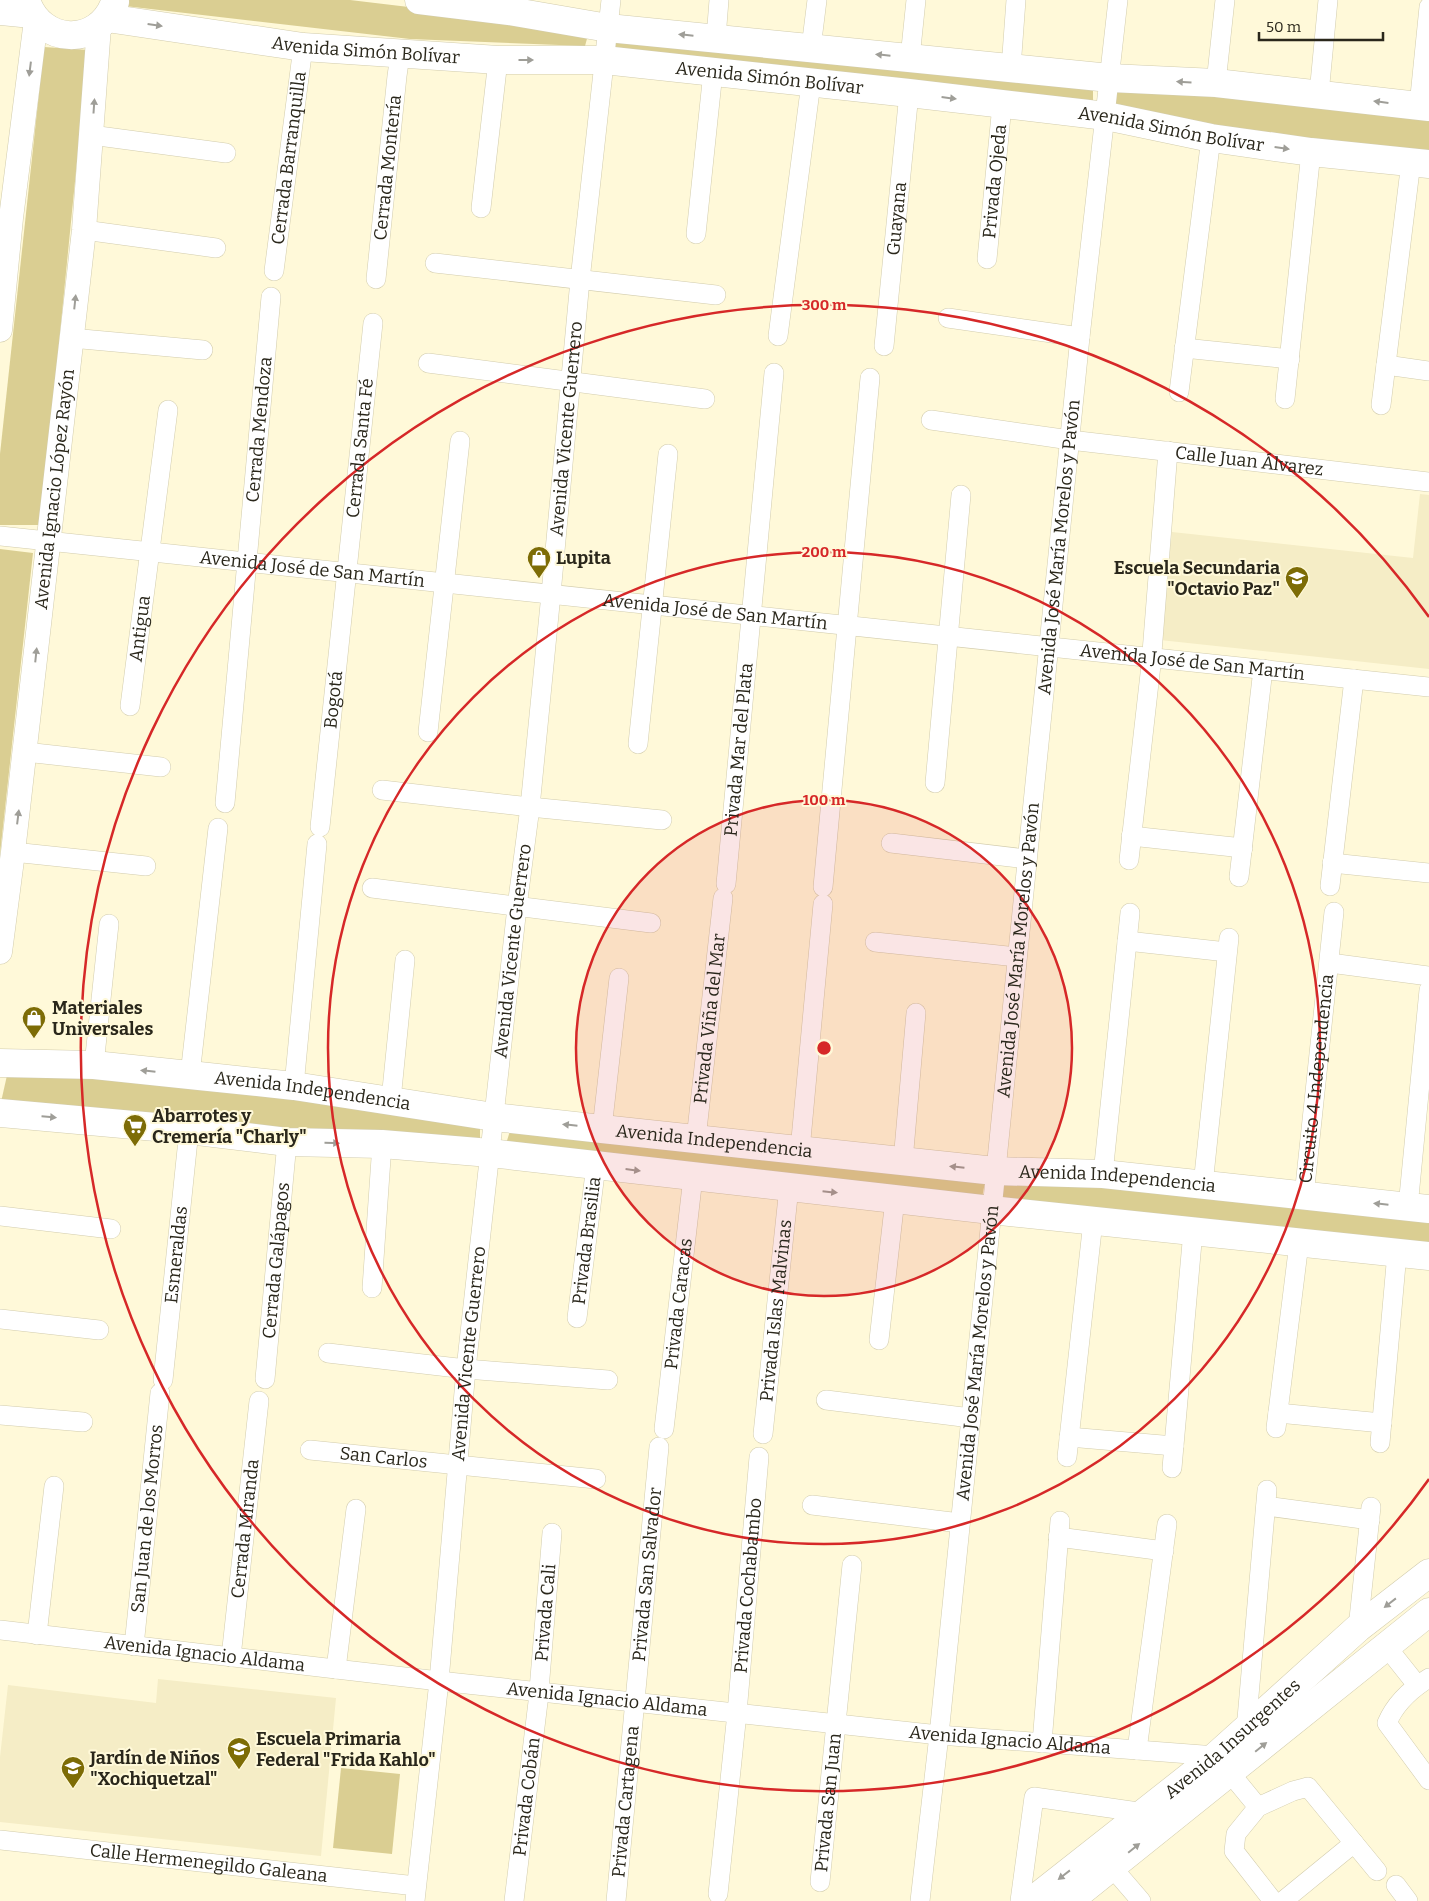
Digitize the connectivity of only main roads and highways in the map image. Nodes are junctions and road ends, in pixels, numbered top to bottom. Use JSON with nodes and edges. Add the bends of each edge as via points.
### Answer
{"nodes":[{"id":1,"x":419,"y":0,"type":"edge"},
{"id":2,"x":510,"y":5,"type":"edge"},
{"id":3,"x":0,"y":11,"type":"edge"},
{"id":4,"x":31,"y":12,"type":"edge"},
{"id":5,"x":107,"y":15,"type":"edge"},
{"id":6,"x":1424,"y":107,"type":"edge"},
{"id":7,"x":1420,"y":163,"type":"edge"},
{"id":8,"x":0,"y":1063,"type":"edge"},
{"id":9,"x":0,"y":1113,"type":"edge"},
{"id":10,"x":1419,"y":1208,"type":"edge"},
{"id":11,"x":1429,"y":1256,"type":"edge"},
{"id":12,"x":1429,"y":1573,"type":"edge"},
{"id":13,"x":1429,"y":1612,"type":"edge"},
{"id":14,"x":1223,"y":1764,"type":"junction"},
{"id":15,"x":1104,"y":1858,"type":"junction"},
{"id":16,"x":1032,"y":1901,"type":"edge"},
{"id":17,"x":1069,"y":1901,"type":"edge"}],
"edges":[{"from":1,"to":2,"type":"main road","name":"Avenida Simón Bolívar"},
{"from":6,"to":2,"type":"main road","name":"Avenida Simón Bolívar","one_way":true,"via":[[1216,83],[1110,78],[608,28]]},
{"from":3,"to":4,"type":"main road"},
{"from":4,"to":5,"type":"main road","via":[[47,29],[74,36],[87,33]]},
{"from":5,"to":7,"type":"main road","name":"Avenida Simón Bolívar","one_way":true,"via":[[304,47],[498,60],[604,60],[909,93],[1106,116],[1210,138]]},
{"from":10,"to":8,"type":"main road","name":"Avenida Independencia","one_way":true,"via":[[1102,1174],[995,1171],[602,1129],[494,1117],[294,1086],[94,1065]]},
{"from":9,"to":11,"type":"main road","name":"Avenida Independencia","one_way":true,"via":[[287,1142],[382,1144],[490,1153]]},
{"from":12,"to":14,"type":"main road","name":"Avenida Insurgentes","one_way":true,"via":[[1358,1628],[1246,1730]]},
{"from":14,"to":13,"type":"main road","name":"Avenida Insurgentes","one_way":true},
{"from":15,"to":14,"type":"main road","name":"Avenida Insurgentes","one_way":true},
{"from":14,"to":15,"type":"main road","name":"Avenida Insurgentes","via":[[1145,1813]]},
{"from":15,"to":16,"type":"main road","name":"Avenida Insurgentes","one_way":true},
{"from":15,"to":17,"type":"main road","name":"Avenida Insurgentes"}]}
